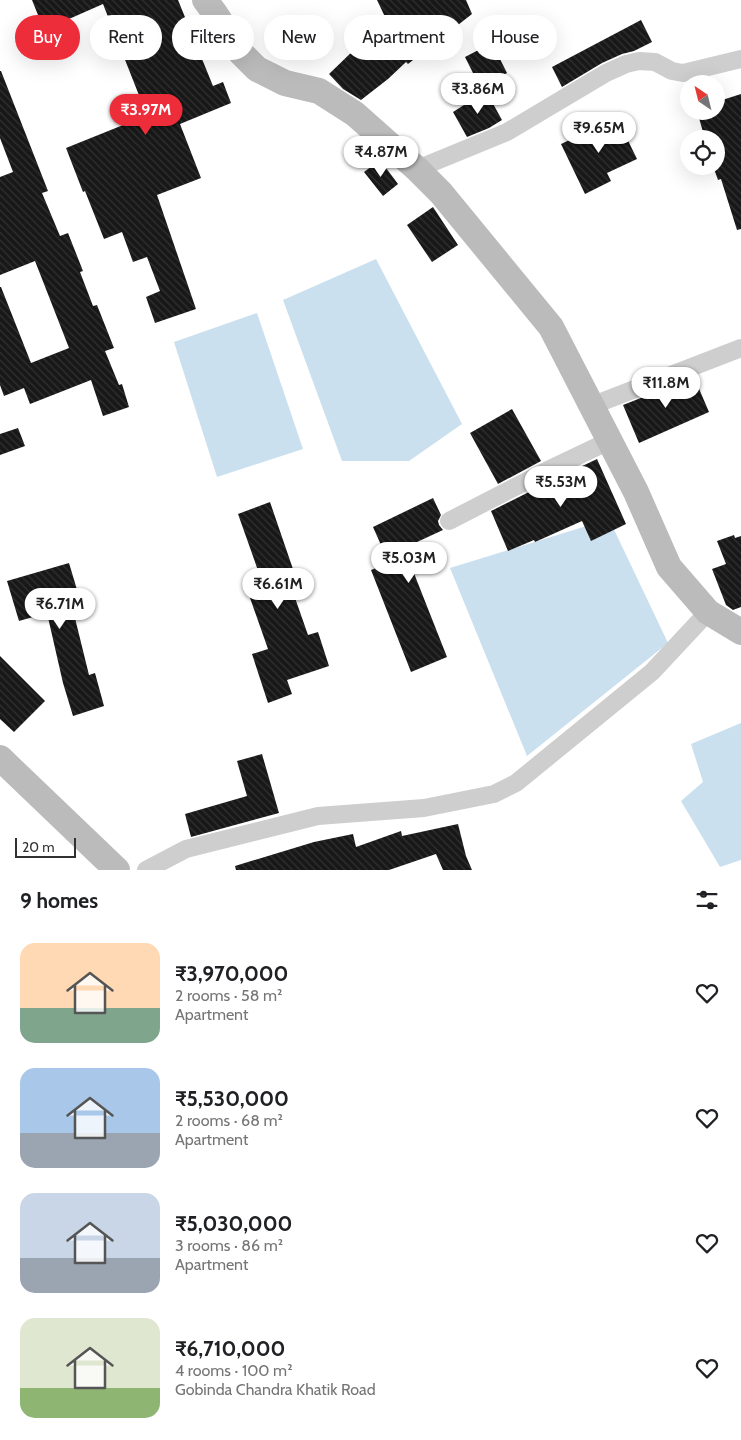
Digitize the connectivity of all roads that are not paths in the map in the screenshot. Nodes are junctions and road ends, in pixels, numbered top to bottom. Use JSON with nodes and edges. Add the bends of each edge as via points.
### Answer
{"nodes":[{"id":1,"x":205,"y":0,"type":"edge"},
{"id":2,"x":741,"y":59,"type":"edge"},
{"id":3,"x":417,"y":169,"type":"junction"},
{"id":4,"x":741,"y":348,"type":"edge"},
{"id":5,"x":591,"y":406,"type":"junction"},
{"id":6,"x":609,"y":441,"type":"junction"},
{"id":7,"x":449,"y":521,"type":"dead end"},
{"id":8,"x":708,"y":612,"type":"junction"},
{"id":9,"x":741,"y":632,"type":"edge"},
{"id":10,"x":0,"y":758,"type":"edge"},
{"id":11,"x":117,"y":870,"type":"edge"},
{"id":12,"x":146,"y":870,"type":"edge"}],
"edges":[{"from":1,"to":3,"type":"street","via":[[241,54],[257,69],[285,83],[319,91],[355,114]]},
{"from":2,"to":3,"type":"street","via":[[683,73],[655,62],[626,64],[507,132]]},
{"from":3,"to":5,"type":"street","via":[[441,193],[551,328]]},
{"from":4,"to":5,"type":"street"},
{"from":5,"to":6,"type":"street"},
{"from":6,"to":7,"type":"street"},
{"from":6,"to":8,"type":"street","via":[[669,567]]},
{"from":8,"to":9,"type":"street"},
{"from":8,"to":12,"type":"street","via":[[652,672],[516,783],[494,794],[424,808],[318,816],[186,849]]},
{"from":10,"to":11,"type":"street"}]}
